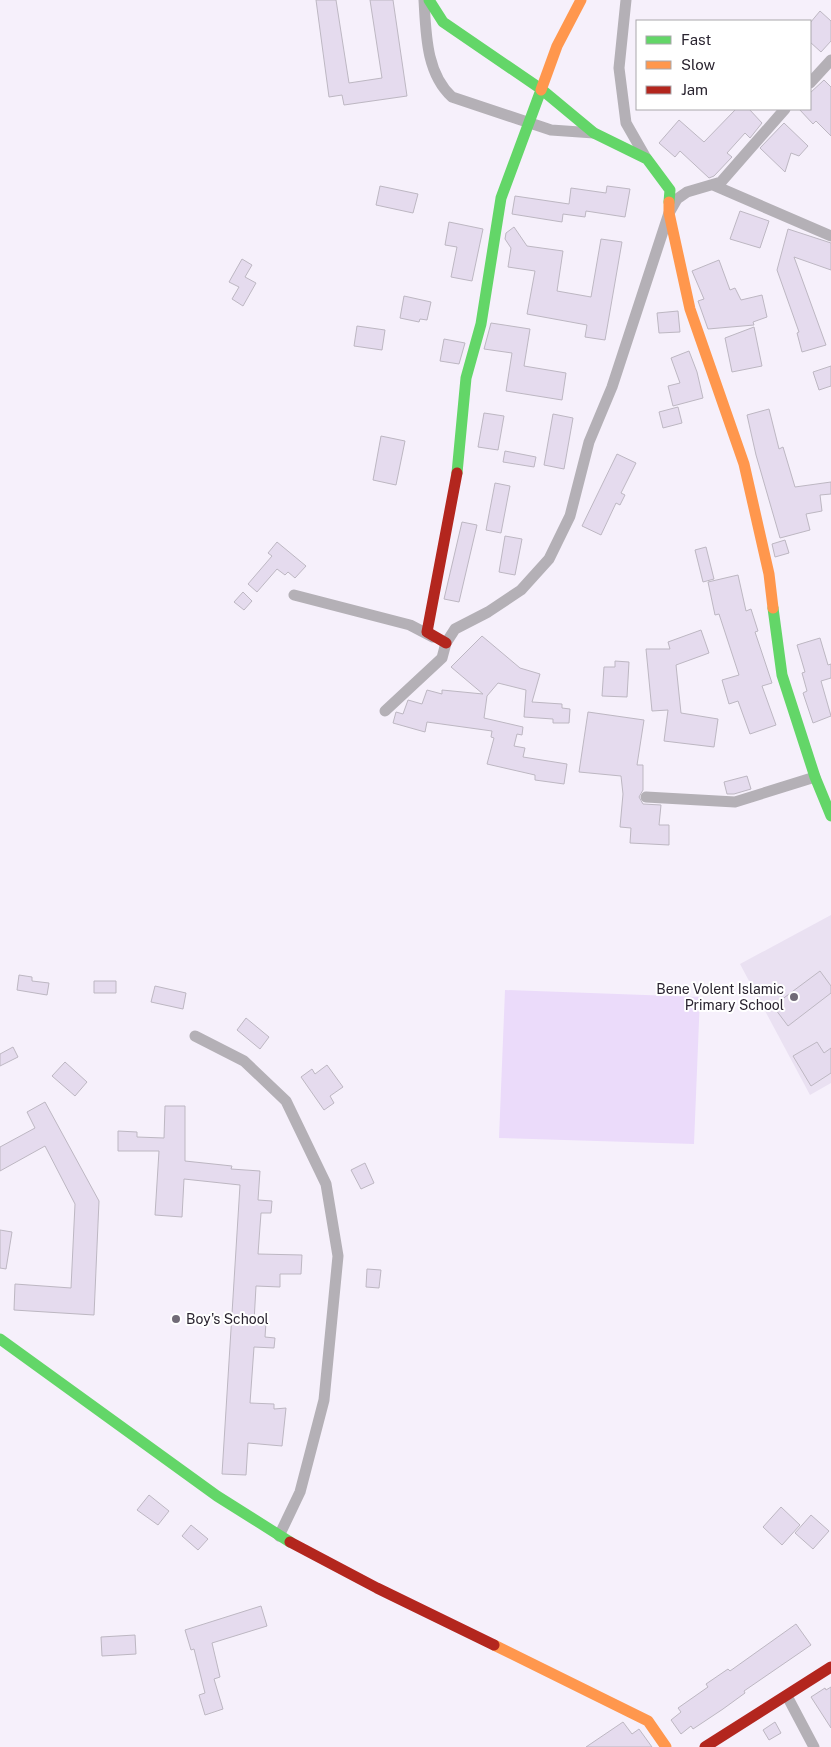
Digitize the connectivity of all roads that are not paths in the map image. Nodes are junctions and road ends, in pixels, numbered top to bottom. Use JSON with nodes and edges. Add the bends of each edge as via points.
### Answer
{"nodes":[{"id":1,"x":424,"y":0,"type":"edge"},
{"id":2,"x":429,"y":0,"type":"edge"},
{"id":3,"x":580,"y":0,"type":"edge"},
{"id":4,"x":626,"y":0,"type":"edge"},
{"id":5,"x":831,"y":60,"type":"edge"},
{"id":6,"x":811,"y":82,"type":"edge"},
{"id":7,"x":541,"y":89,"type":"junction"},
{"id":8,"x":784,"y":110,"type":"edge"},
{"id":9,"x":528,"y":122,"type":"junction"},
{"id":10,"x":594,"y":133,"type":"junction"},
{"id":11,"x":647,"y":159,"type":"junction"},
{"id":12,"x":713,"y":185,"type":"junction"},
{"id":13,"x":669,"y":213,"type":"junction"},
{"id":14,"x":831,"y":236,"type":"edge"},
{"id":15,"x":294,"y":595,"type":"dead end"},
{"id":16,"x":446,"y":644,"type":"junction"},
{"id":17,"x":385,"y":711,"type":"dead end"},
{"id":18,"x":815,"y":777,"type":"junction"},
{"id":19,"x":646,"y":797,"type":"dead end"},
{"id":20,"x":831,"y":816,"type":"edge"},
{"id":21,"x":194,"y":1036,"type":"dead end"},
{"id":22,"x":0,"y":1339,"type":"edge"},
{"id":23,"x":279,"y":1536,"type":"junction"},
{"id":24,"x":831,"y":1667,"type":"edge"},
{"id":25,"x":787,"y":1696,"type":"junction"},
{"id":26,"x":666,"y":1747,"type":"edge"},
{"id":27,"x":705,"y":1747,"type":"edge"},
{"id":28,"x":814,"y":1747,"type":"edge"}],
"edges":[{"from":1,"to":9,"type":"street","via":[[426,38],[435,76],[442,88],[452,97]]},
{"from":2,"to":7,"type":"street","via":[[443,22]]},
{"from":3,"to":7,"type":"street","via":[[557,46]]},
{"from":4,"to":11,"type":"street","via":[[619,68],[626,123]]},
{"from":5,"to":6,"type":"street"},
{"from":7,"to":9,"type":"street"},
{"from":7,"to":10,"type":"street"},
{"from":8,"to":12,"type":"street","via":[[721,182]]},
{"from":9,"to":10,"type":"street","via":[[551,130]]},
{"from":9,"to":16,"type":"street","via":[[501,198],[481,324],[466,378],[455,489],[427,632]]},
{"from":10,"to":11,"type":"street"},
{"from":11,"to":13,"type":"street","via":[[670,190]]},
{"from":12,"to":13,"type":"street","via":[[687,192],[677,199]]},
{"from":12,"to":14,"type":"street"},
{"from":13,"to":16,"type":"street","via":[[612,386],[588,442],[570,516],[549,559],[521,590],[455,629]]},
{"from":13,"to":18,"type":"street","via":[[690,309],[744,464],[769,574],[782,675]]},
{"from":15,"to":16,"type":"street","via":[[410,626]]},
{"from":16,"to":17,"type":"street","via":[[442,658]]},
{"from":18,"to":19,"type":"street","via":[[735,802]]},
{"from":18,"to":20,"type":"street"},
{"from":21,"to":23,"type":"street","via":[[244,1061],[286,1101],[326,1184],[338,1256],[324,1400],[300,1492]]},
{"from":22,"to":23,"type":"street","via":[[217,1496]]},
{"from":23,"to":26,"type":"street","via":[[377,1588],[648,1721]]},
{"from":24,"to":25,"type":"street"},
{"from":25,"to":27,"type":"street"},
{"from":25,"to":28,"type":"street"}]}
